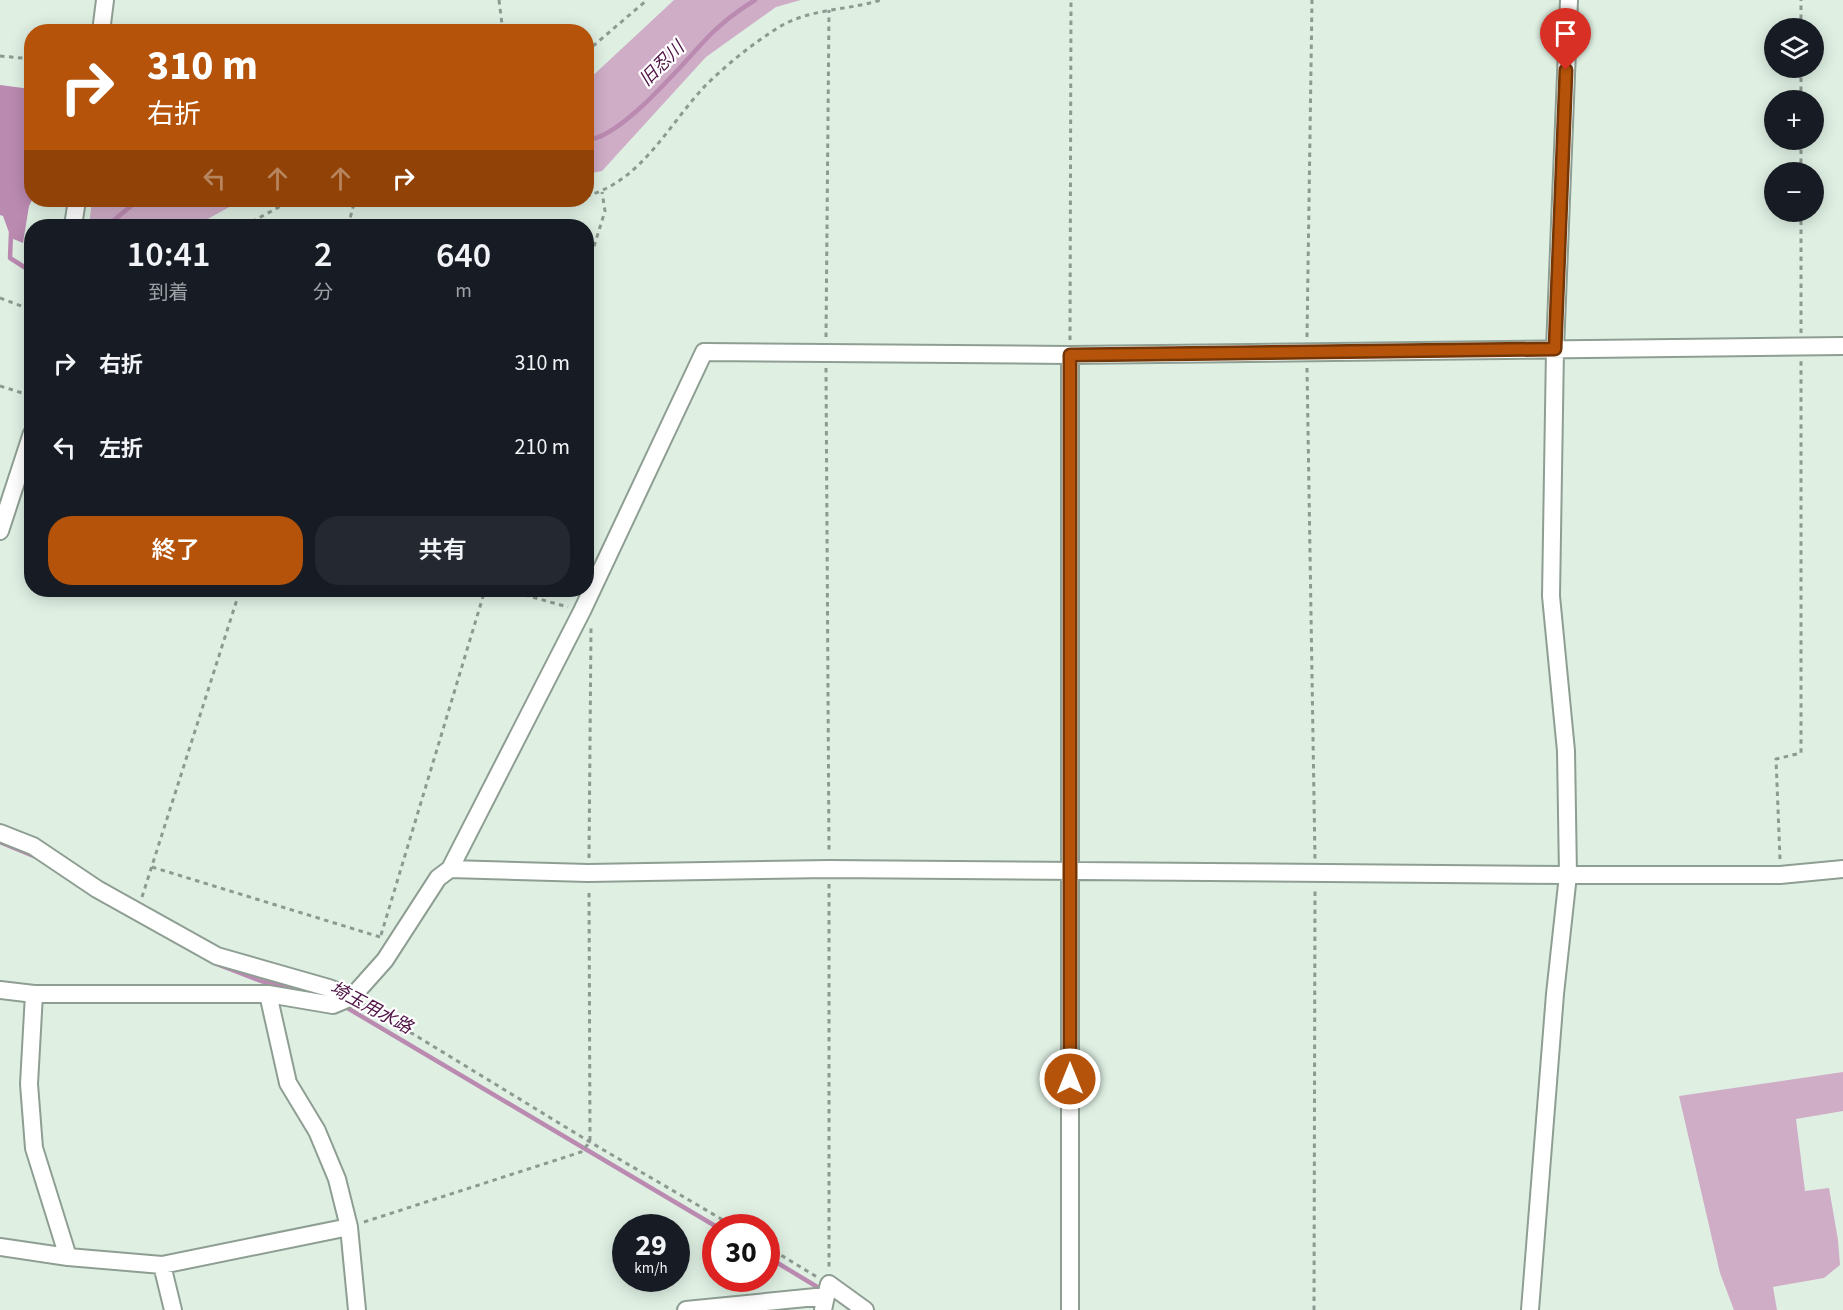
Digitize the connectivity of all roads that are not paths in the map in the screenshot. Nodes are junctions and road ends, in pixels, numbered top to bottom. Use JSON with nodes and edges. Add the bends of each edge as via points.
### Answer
{"nodes":[{"id":1,"x":105,"y":0,"type":"edge"},
{"id":2,"x":1569,"y":0,"type":"edge"},
{"id":3,"x":102,"y":24,"type":"edge"},
{"id":4,"x":1843,"y":346,"type":"edge"},
{"id":5,"x":1555,"y":349,"type":"junction"},
{"id":6,"x":1070,"y":355,"type":"junction"},
{"id":7,"x":24,"y":458,"type":"edge"},
{"id":8,"x":0,"y":531,"type":"edge"},
{"id":9,"x":594,"y":585,"type":"edge"},
{"id":10,"x":589,"y":597,"type":"edge"},
{"id":11,"x":0,"y":833,"type":"edge"},
{"id":12,"x":450,"y":869,"type":"junction"},
{"id":13,"x":1843,"y":869,"type":"edge"},
{"id":14,"x":1071,"y":871,"type":"junction"},
{"id":15,"x":1568,"y":875,"type":"junction"},
{"id":16,"x":0,"y":990,"type":"edge"},
{"id":17,"x":34,"y":994,"type":"junction"},
{"id":18,"x":268,"y":994,"type":"junction"},
{"id":19,"x":352,"y":997,"type":"junction"},
{"id":20,"x":349,"y":1227,"type":"junction"},
{"id":21,"x":0,"y":1247,"type":"edge"},
{"id":22,"x":68,"y":1257,"type":"junction"},
{"id":23,"x":162,"y":1265,"type":"junction"},
{"id":24,"x":826,"y":1297,"type":"edge"},
{"id":25,"x":173,"y":1310,"type":"edge"},
{"id":26,"x":357,"y":1310,"type":"edge"},
{"id":27,"x":686,"y":1310,"type":"edge"},
{"id":28,"x":866,"y":1310,"type":"edge"},
{"id":29,"x":1070,"y":1310,"type":"edge"},
{"id":30,"x":1530,"y":1310,"type":"edge"}],
"edges":[{"from":1,"to":3,"type":"street"},
{"from":2,"to":5,"type":"street"},
{"from":4,"to":5,"type":"street"},
{"from":5,"to":6,"type":"street"},
{"from":5,"to":15,"type":"street","via":[[1551,596],[1566,751]]},
{"from":6,"to":9,"type":"street","via":[[704,351]]},
{"from":6,"to":14,"type":"street"},
{"from":7,"to":8,"type":"street"},
{"from":10,"to":12,"type":"street"},
{"from":11,"to":19,"type":"street","via":[[33,846],[97,889],[217,956]]},
{"from":12,"to":14,"type":"street","via":[[588,873],[829,869]]},
{"from":12,"to":19,"type":"street","via":[[438,878],[385,960]]},
{"from":13,"to":15,"type":"street","via":[[1780,875]]},
{"from":14,"to":15,"type":"street"},
{"from":14,"to":29,"type":"street"},
{"from":15,"to":30,"type":"street"},
{"from":16,"to":17,"type":"street"},
{"from":17,"to":18,"type":"street"},
{"from":17,"to":22,"type":"street","via":[[29,1084],[34,1148]]},
{"from":18,"to":19,"type":"street","via":[[333,1005]]},
{"from":18,"to":20,"type":"street","via":[[288,1083],[317,1131],[337,1179]]},
{"from":20,"to":23,"type":"street"},
{"from":20,"to":26,"type":"street"},
{"from":21,"to":22,"type":"street"},
{"from":22,"to":23,"type":"street"},
{"from":23,"to":25,"type":"street"},
{"from":24,"to":27,"type":"street"},
{"from":24,"to":28,"type":"street"}]}
